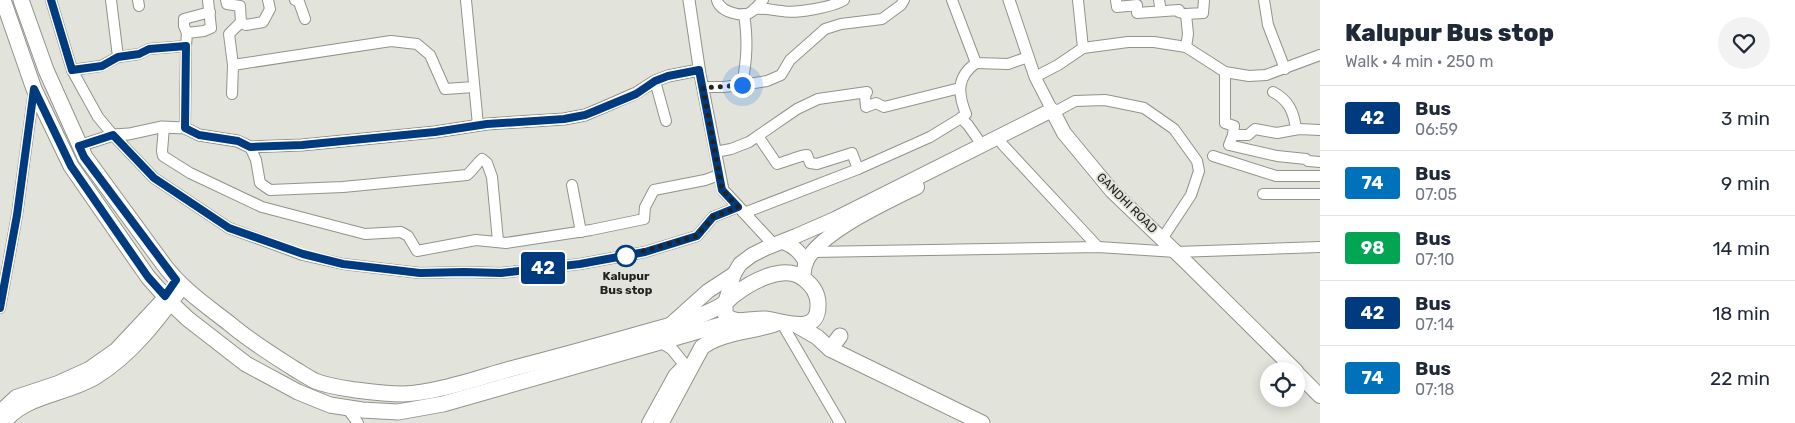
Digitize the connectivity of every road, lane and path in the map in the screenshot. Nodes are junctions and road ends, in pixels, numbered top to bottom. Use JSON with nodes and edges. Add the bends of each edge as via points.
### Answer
{"nodes":[{"id":1,"x":21,"y":0,"type":"edge"},
{"id":2,"x":51,"y":0,"type":"edge"},
{"id":3,"x":111,"y":0,"type":"edge"},
{"id":4,"x":208,"y":0,"type":"edge"},
{"id":5,"x":226,"y":0,"type":"edge"},
{"id":6,"x":268,"y":0,"type":"edge"},
{"id":7,"x":295,"y":0,"type":"edge"},
{"id":8,"x":466,"y":0,"type":"edge"},
{"id":9,"x":689,"y":0,"type":"edge"},
{"id":10,"x":717,"y":0,"type":"edge"},
{"id":11,"x":763,"y":0,"type":"edge"},
{"id":12,"x":844,"y":0,"type":"edge"},
{"id":13,"x":904,"y":0,"type":"edge"},
{"id":14,"x":952,"y":0,"type":"edge"},
{"id":15,"x":1009,"y":0,"type":"edge"},
{"id":16,"x":1078,"y":0,"type":"edge"},
{"id":17,"x":1116,"y":0,"type":"edge"},
{"id":18,"x":1159,"y":0,"type":"edge"},
{"id":19,"x":1204,"y":0,"type":"edge"},
{"id":20,"x":1264,"y":0,"type":"edge"},
{"id":21,"x":829,"y":3,"type":"edge"},
{"id":22,"x":2,"y":5,"type":"edge"},
{"id":23,"x":754,"y":9,"type":"junction"},
{"id":24,"x":1161,"y":11,"type":"junction"},
{"id":25,"x":210,"y":12,"type":"junction"},
{"id":26,"x":744,"y":14,"type":"junction"},
{"id":27,"x":1186,"y":14,"type":"junction"},
{"id":28,"x":305,"y":19,"type":"dead end"},
{"id":29,"x":241,"y":22,"type":"junction"},
{"id":30,"x":187,"y":33,"type":"junction"},
{"id":31,"x":186,"y":46,"type":"junction"},
{"id":32,"x":1186,"y":47,"type":"junction"},
{"id":33,"x":1083,"y":48,"type":"junction"},
{"id":34,"x":1320,"y":56,"type":"edge"},
{"id":35,"x":118,"y":57,"type":"junction"},
{"id":36,"x":1028,"y":57,"type":"junction"},
{"id":37,"x":976,"y":63,"type":"junction"},
{"id":38,"x":233,"y":65,"type":"junction"},
{"id":39,"x":1285,"y":68,"type":"junction"},
{"id":40,"x":72,"y":70,"type":"junction"},
{"id":41,"x":699,"y":70,"type":"junction"},
{"id":42,"x":1225,"y":72,"type":"junction"},
{"id":43,"x":1035,"y":77,"type":"junction"},
{"id":44,"x":655,"y":81,"type":"junction"},
{"id":45,"x":742,"y":85,"type":"junction"},
{"id":46,"x":474,"y":87,"type":"junction"},
{"id":47,"x":703,"y":88,"type":"junction"},
{"id":48,"x":960,"y":88,"type":"junction"},
{"id":49,"x":34,"y":89,"type":"junction"},
{"id":50,"x":1274,"y":92,"type":"dead end"},
{"id":51,"x":232,"y":94,"type":"dead end"},
{"id":52,"x":1053,"y":113,"type":"junction"},
{"id":53,"x":961,"y":118,"type":"junction"},
{"id":54,"x":666,"y":121,"type":"dead end"},
{"id":55,"x":478,"y":125,"type":"junction"},
{"id":56,"x":164,"y":127,"type":"junction"},
{"id":57,"x":185,"y":128,"type":"junction"},
{"id":58,"x":1296,"y":130,"type":"junction"},
{"id":59,"x":1320,"y":130,"type":"edge"},
{"id":60,"x":113,"y":135,"type":"junction"},
{"id":61,"x":1233,"y":135,"type":"junction"},
{"id":62,"x":758,"y":136,"type":"junction"},
{"id":63,"x":1002,"y":144,"type":"junction"},
{"id":64,"x":982,"y":145,"type":"junction"},
{"id":65,"x":79,"y":146,"type":"junction"},
{"id":66,"x":250,"y":147,"type":"junction"},
{"id":67,"x":715,"y":152,"type":"junction"},
{"id":68,"x":1213,"y":156,"type":"dead end"},
{"id":69,"x":1320,"y":162,"type":"edge"},
{"id":70,"x":858,"y":170,"type":"junction"},
{"id":71,"x":720,"y":175,"type":"junction"},
{"id":72,"x":1320,"y":176,"type":"edge"},
{"id":73,"x":572,"y":186,"type":"dead end"},
{"id":74,"x":1264,"y":194,"type":"dead end"},
{"id":75,"x":1320,"y":194,"type":"edge"},
{"id":76,"x":741,"y":210,"type":"junction"},
{"id":77,"x":581,"y":232,"type":"junction"},
{"id":78,"x":1162,"y":239,"type":"junction"},
{"id":79,"x":498,"y":241,"type":"junction"},
{"id":80,"x":779,"y":243,"type":"junction"},
{"id":81,"x":1320,"y":246,"type":"edge"},
{"id":82,"x":1098,"y":247,"type":"junction"},
{"id":83,"x":1176,"y":252,"type":"junction"},
{"id":84,"x":807,"y":264,"type":"junction"},
{"id":85,"x":734,"y":274,"type":"junction"},
{"id":86,"x":179,"y":283,"type":"junction"},
{"id":87,"x":168,"y":300,"type":"junction"},
{"id":88,"x":725,"y":303,"type":"junction"},
{"id":89,"x":0,"y":308,"type":"edge"},
{"id":90,"x":709,"y":311,"type":"junction"},
{"id":91,"x":736,"y":321,"type":"junction"},
{"id":92,"x":781,"y":322,"type":"junction"},
{"id":93,"x":669,"y":326,"type":"junction"},
{"id":94,"x":798,"y":326,"type":"junction"},
{"id":95,"x":840,"y":336,"type":"dead end"},
{"id":96,"x":701,"y":341,"type":"junction"},
{"id":97,"x":662,"y":342,"type":"junction"},
{"id":98,"x":830,"y":349,"type":"junction"},
{"id":99,"x":1286,"y":362,"type":"edge"},
{"id":100,"x":686,"y":368,"type":"junction"},
{"id":101,"x":1305,"y":381,"type":"edge"},
{"id":102,"x":1320,"y":396,"type":"edge"},
{"id":103,"x":346,"y":408,"type":"junction"},
{"id":104,"x":0,"y":412,"type":"edge"},
{"id":105,"x":4,"y":423,"type":"edge"},
{"id":106,"x":358,"y":423,"type":"edge"},
{"id":107,"x":647,"y":423,"type":"edge"},
{"id":108,"x":661,"y":423,"type":"edge"},
{"id":109,"x":669,"y":423,"type":"edge"},
{"id":110,"x":840,"y":423,"type":"edge"},
{"id":111,"x":982,"y":423,"type":"edge"}],
"edges":[{"from":1,"to":65,"type":"main road","via":[[46,70]]},
{"from":2,"to":40,"type":"street"},
{"from":3,"to":35,"type":"street"},
{"from":4,"to":25,"type":"street"},
{"from":5,"to":29,"type":"street","via":[[227,4],[240,6]]},
{"from":6,"to":29,"type":"street","via":[[270,9],[263,22],[246,25]]},
{"from":7,"to":28,"type":"street","via":[[299,2]]},
{"from":8,"to":46,"type":"street"},
{"from":9,"to":41,"type":"street"},
{"from":10,"to":26,"type":"street","via":[[723,10]]},
{"from":11,"to":23,"type":"street"},
{"from":12,"to":21,"type":"street","via":[[838,4]]},
{"from":13,"to":45,"type":"street","via":[[882,19],[825,29],[790,60],[781,75]]},
{"from":14,"to":37,"type":"street"},
{"from":15,"to":36,"type":"street","name":"GANDHI ROAD"},
{"from":16,"to":33,"type":"street"},
{"from":17,"to":24,"type":"street","via":[[1117,7],[1137,5],[1137,13]]},
{"from":18,"to":24,"type":"street"},
{"from":19,"to":27,"type":"street","via":[[1203,13]]},
{"from":20,"to":39,"type":"street","via":[[1268,25]]},
{"from":21,"to":23,"type":"street","via":[[786,12],[772,8]]},
{"from":22,"to":49,"type":"main road"},
{"from":23,"to":26,"type":"street"},
{"from":24,"to":27,"type":"street","via":[[1179,10]]},
{"from":25,"to":30,"type":"street","via":[[211,28]]},
{"from":25,"to":30,"type":"street","via":[[184,19]]},
{"from":26,"to":45,"type":"street","via":[[748,39]]},
{"from":27,"to":32,"type":"street"},
{"from":29,"to":38,"type":"street","via":[[229,34]]},
{"from":30,"to":31,"type":"street"},
{"from":31,"to":35,"type":"street","via":[[149,49]]},
{"from":31,"to":57,"type":"street"},
{"from":32,"to":33,"type":"street","via":[[1128,42]]},
{"from":32,"to":42,"type":"street"},
{"from":33,"to":43,"type":"street"},
{"from":34,"to":39,"type":"street"},
{"from":35,"to":40,"type":"street","via":[[102,66]]},
{"from":36,"to":37,"type":"street","via":[[1008,64]]},
{"from":36,"to":43,"type":"street","name":"GANDHI ROAD"},
{"from":37,"to":48,"type":"street","via":[[966,71]]},
{"from":38,"to":46,"type":"street","via":[[391,41],[417,44],[430,55],[444,89]]},
{"from":38,"to":51,"type":"street"},
{"from":39,"to":42,"type":"street","via":[[1266,75]]},
{"from":40,"to":60,"type":"street","via":[[98,117]]},
{"from":41,"to":44,"type":"street"},
{"from":41,"to":47,"type":"street"},
{"from":42,"to":61,"type":"street","via":[[1225,123],[1234,126]]},
{"from":43,"to":52,"type":"street","name":"GANDHI ROAD"},
{"from":44,"to":54,"type":"street"},
{"from":44,"to":55,"type":"street","via":[[636,94],[585,115]]},
{"from":45,"to":47,"type":"street"},
{"from":46,"to":55,"type":"street"},
{"from":47,"to":67,"type":"street"},
{"from":48,"to":53,"type":"street","via":[[966,114]]},
{"from":48,"to":62,"type":"street","via":[[884,108],[876,103],[866,107],[867,92],[826,97],[797,109]]},
{"from":49,"to":87,"type":"main road","via":[[71,166],[148,277]]},
{"from":49,"to":89,"type":"street","via":[[17,215]]},
{"from":50,"to":58,"type":"street","via":[[1288,102],[1295,115]]},
{"from":52,"to":63,"type":"main road"},
{"from":52,"to":64,"type":"main road"},
{"from":52,"to":78,"type":"main road","name":"GANDHI ROAD","via":[[1064,134],[1112,191]]},
{"from":52,"to":78,"type":"street","via":[[1075,101],[1105,100],[1144,108],[1174,129],[1197,161],[1199,171],[1191,195]]},
{"from":53,"to":64,"type":"street"},
{"from":53,"to":70,"type":"street","via":[[930,137]]},
{"from":55,"to":66,"type":"street","via":[[302,145]]},
{"from":56,"to":57,"type":"street"},
{"from":56,"to":60,"type":"street"},
{"from":56,"to":79,"type":"street","via":[[163,156],[262,208],[365,234],[401,232],[408,236],[417,251],[468,241]]},
{"from":57,"to":66,"type":"street","via":[[199,135],[238,141]]},
{"from":58,"to":59,"type":"street"},
{"from":58,"to":61,"type":"street","via":[[1277,133],[1254,129],[1248,135]]},
{"from":60,"to":65,"type":"street"},
{"from":60,"to":76,"type":"street","via":[[154,178],[229,228],[303,254],[343,264],[420,273],[501,273],[580,264],[645,252],[697,236],[713,217]]},
{"from":61,"to":69,"type":"street","via":[[1229,145]]},
{"from":62,"to":67,"type":"street","via":[[736,148]]},
{"from":62,"to":70,"type":"street","via":[[777,164],[803,155],[807,155],[810,163],[817,164],[852,154]]},
{"from":63,"to":82,"type":"street"},
{"from":63,"to":84,"type":"main road","via":[[842,227]]},
{"from":64,"to":80,"type":"main road","via":[[835,219]]},
{"from":65,"to":86,"type":"main road"},
{"from":66,"to":79,"type":"street","via":[[260,183],[270,190],[343,187],[467,175],[482,159],[492,177]]},
{"from":67,"to":71,"type":"street"},
{"from":68,"to":72,"type":"street","via":[[1276,176]]},
{"from":70,"to":76,"type":"street"},
{"from":71,"to":76,"type":"street","via":[[722,190]]},
{"from":71,"to":77,"type":"street","via":[[654,190],[644,206],[644,219]]},
{"from":73,"to":77,"type":"street"},
{"from":74,"to":75,"type":"street"},
{"from":76,"to":80,"type":"street"},
{"from":77,"to":79,"type":"street","via":[[506,243]]},
{"from":78,"to":83,"type":"main road","name":"GANDHI ROAD"},
{"from":80,"to":84,"type":"main road","via":[[793,246]]},
{"from":80,"to":85,"type":"main road","via":[[752,255],[740,264]]},
{"from":81,"to":83,"type":"street"},
{"from":82,"to":83,"type":"street"},
{"from":82,"to":84,"type":"street"},
{"from":83,"to":99,"type":"main road","name":"GANDHI ROAD"},
{"from":84,"to":88,"type":"main road","via":[[789,274],[770,276],[741,290]]},
{"from":84,"to":94,"type":"main road","via":[[819,303],[818,312],[807,324]]},
{"from":85,"to":88,"type":"main road"},
{"from":85,"to":93,"type":"main road","via":[[708,291]]},
{"from":86,"to":87,"type":"main road"},
{"from":86,"to":93,"type":"main road","via":[[255,345],[315,381],[375,393],[404,394],[445,386]]},
{"from":87,"to":103,"type":"main road","via":[[188,320],[246,364],[298,392]]},
{"from":87,"to":104,"type":"main road","via":[[116,350],[90,369],[16,397]]},
{"from":87,"to":105,"type":"main road","via":[[151,329],[122,358],[94,378],[21,406]]},
{"from":88,"to":90,"type":"main road"},
{"from":88,"to":91,"type":"main road","via":[[727,317]]},
{"from":90,"to":93,"type":"main road"},
{"from":90,"to":96,"type":"main road"},
{"from":91,"to":92,"type":"main road"},
{"from":91,"to":96,"type":"main road"},
{"from":92,"to":94,"type":"main road"},
{"from":92,"to":96,"type":"main road"},
{"from":92,"to":110,"type":"street"},
{"from":94,"to":98,"type":"main road"},
{"from":95,"to":98,"type":"main road"},
{"from":96,"to":97,"type":"main road"},
{"from":96,"to":100,"type":"main road"},
{"from":96,"to":109,"type":"street","via":[[700,362]]},
{"from":97,"to":100,"type":"street","via":[[672,349]]},
{"from":97,"to":103,"type":"main road","via":[[443,404],[398,412]]},
{"from":98,"to":111,"type":"main road"},
{"from":100,"to":107,"type":"street","via":[[674,374]]},
{"from":100,"to":108,"type":"main road"},
{"from":101,"to":102,"type":"main road","name":"GANDHI ROAD"},
{"from":103,"to":106,"type":"street"}]}
